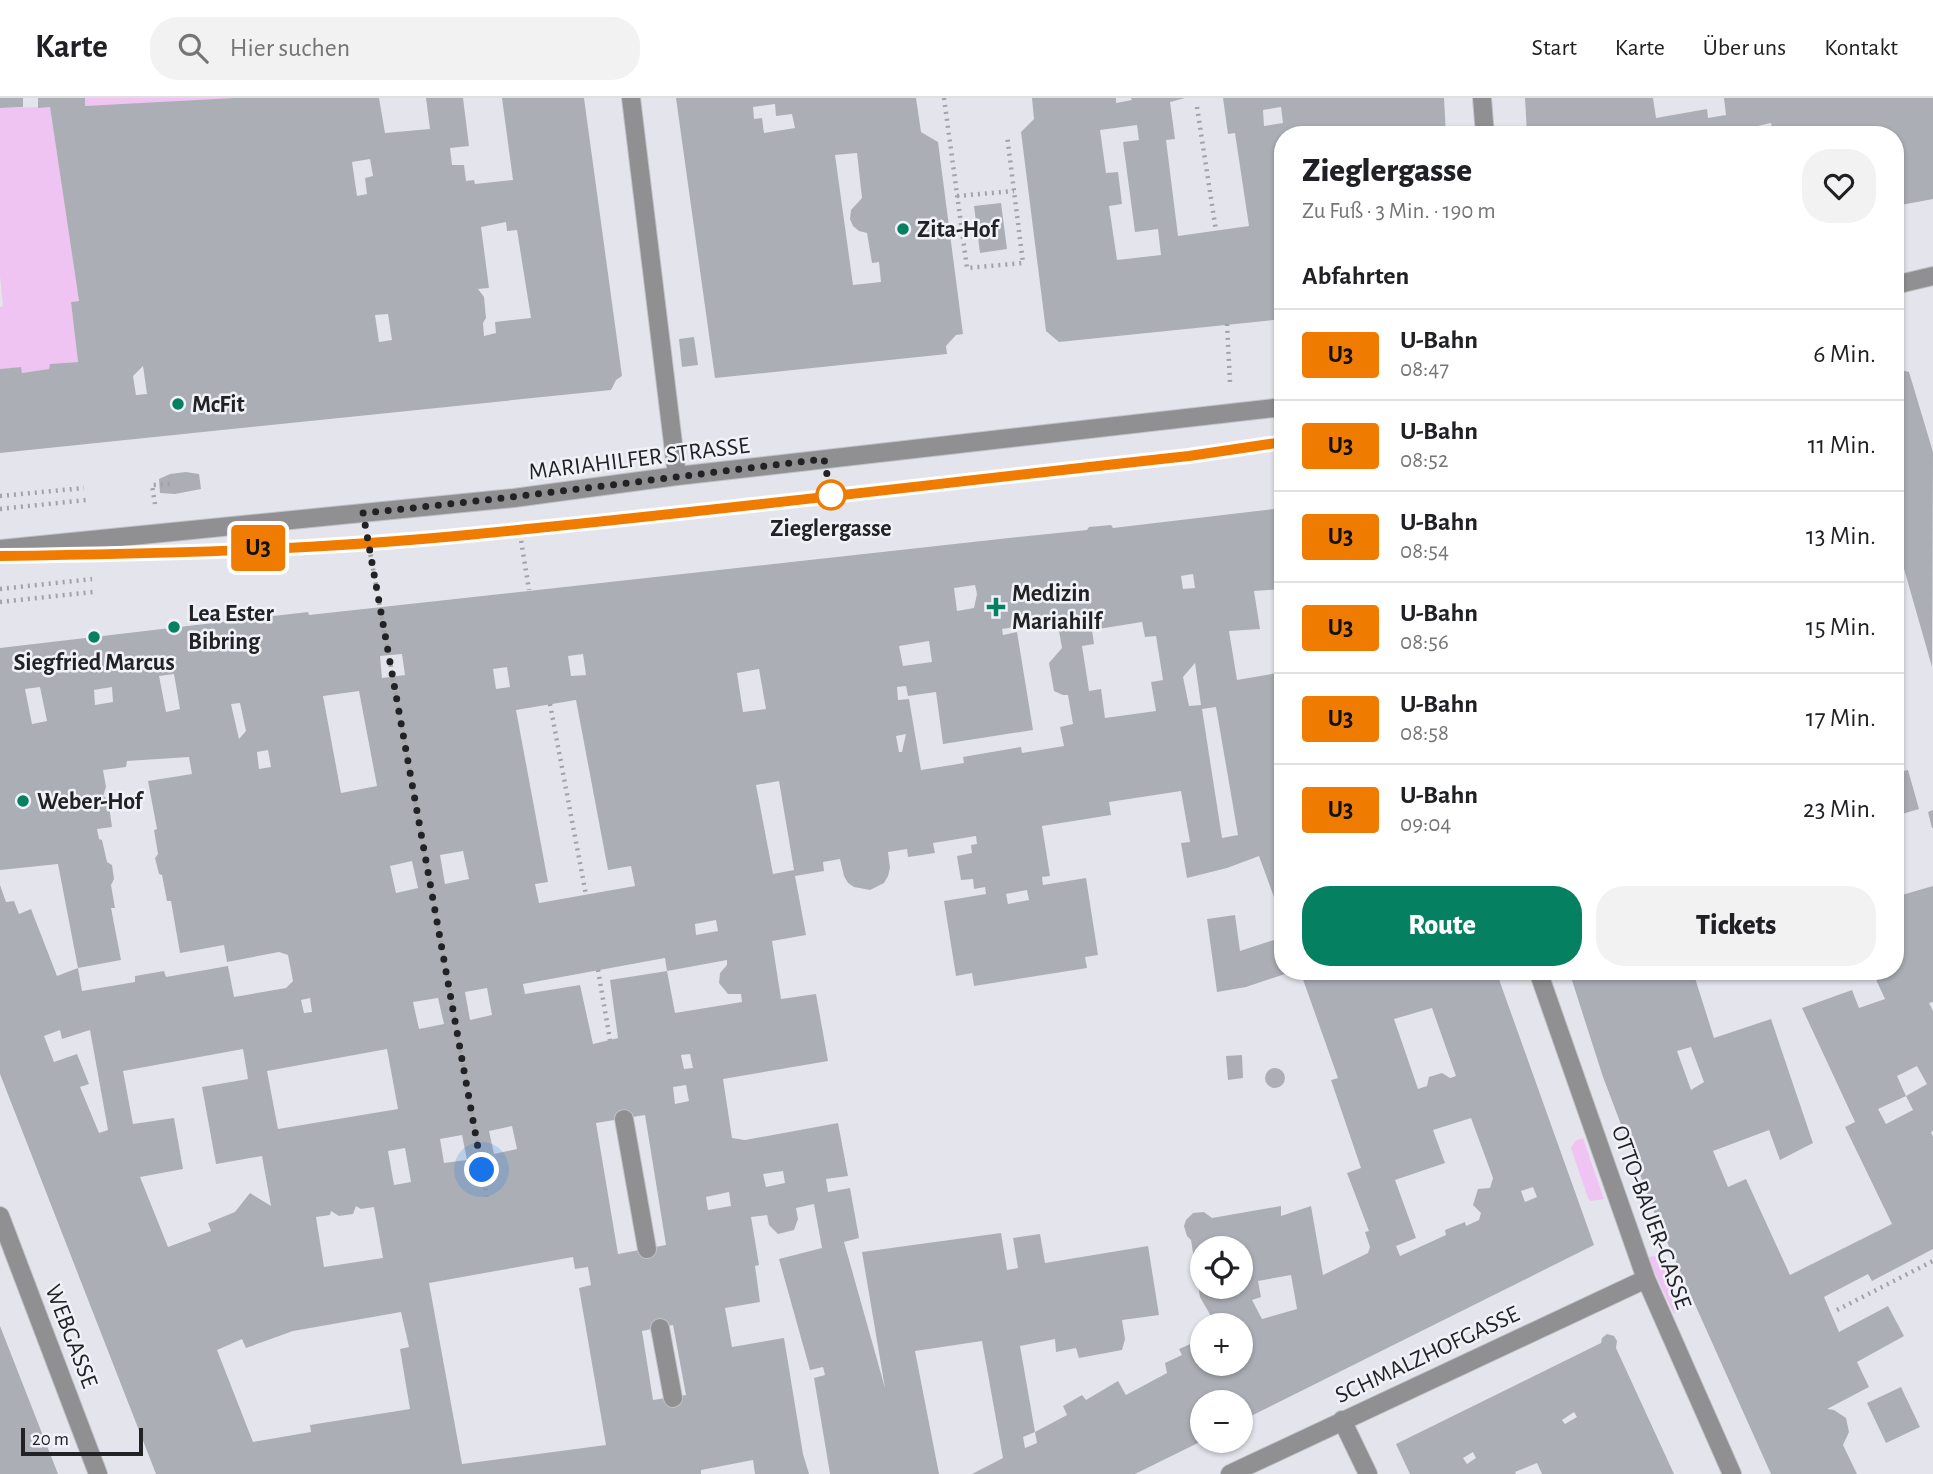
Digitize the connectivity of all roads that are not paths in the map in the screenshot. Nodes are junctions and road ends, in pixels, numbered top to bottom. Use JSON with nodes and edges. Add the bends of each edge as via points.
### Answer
{"nodes":[{"id":1,"x":631,"y":98,"type":"edge"},
{"id":2,"x":1482,"y":98,"type":"edge"},
{"id":3,"x":1484,"y":126,"type":"edge"},
{"id":4,"x":1932,"y":280,"type":"edge"},
{"id":5,"x":1904,"y":284,"type":"edge"},
{"id":6,"x":1274,"y":408,"type":"edge"},
{"id":7,"x":677,"y":476,"type":"junction"},
{"id":8,"x":0,"y":549,"type":"edge"},
{"id":9,"x":1541,"y":980,"type":"edge"},
{"id":10,"x":624,"y":1119,"type":"dead end"},
{"id":11,"x":0,"y":1216,"type":"edge"},
{"id":12,"x":647,"y":1249,"type":"dead end"},
{"id":13,"x":1646,"y":1279,"type":"junction"},
{"id":14,"x":660,"y":1328,"type":"dead end"},
{"id":15,"x":673,"y":1398,"type":"dead end"},
{"id":16,"x":1342,"y":1420,"type":"junction"},
{"id":17,"x":98,"y":1474,"type":"edge"},
{"id":18,"x":1230,"y":1474,"type":"edge"},
{"id":19,"x":1368,"y":1474,"type":"edge"},
{"id":20,"x":1732,"y":1474,"type":"edge"}],
"edges":[{"from":1,"to":7,"type":"street"},
{"from":2,"to":3,"type":"street"},
{"from":4,"to":5,"type":"street"},
{"from":6,"to":7,"type":"street","name":"MARIAHILFER STRASSE"},
{"from":7,"to":8,"type":"street","name":"MARIAHILFER STRASSE","via":[[514,499]]},
{"from":9,"to":13,"type":"street","name":"OTTO-BAUER-GASSE"},
{"from":10,"to":12,"type":"street"},
{"from":11,"to":17,"type":"street","name":"WEBGASSE"},
{"from":13,"to":16,"type":"street","name":"SCHMALZHOFGASSE"},
{"from":13,"to":20,"type":"street","name":"OTTO-BAUER-GASSE"},
{"from":14,"to":15,"type":"street"},
{"from":16,"to":18,"type":"street","name":"SCHMALZHOFGASSE"},
{"from":16,"to":19,"type":"street"}]}
